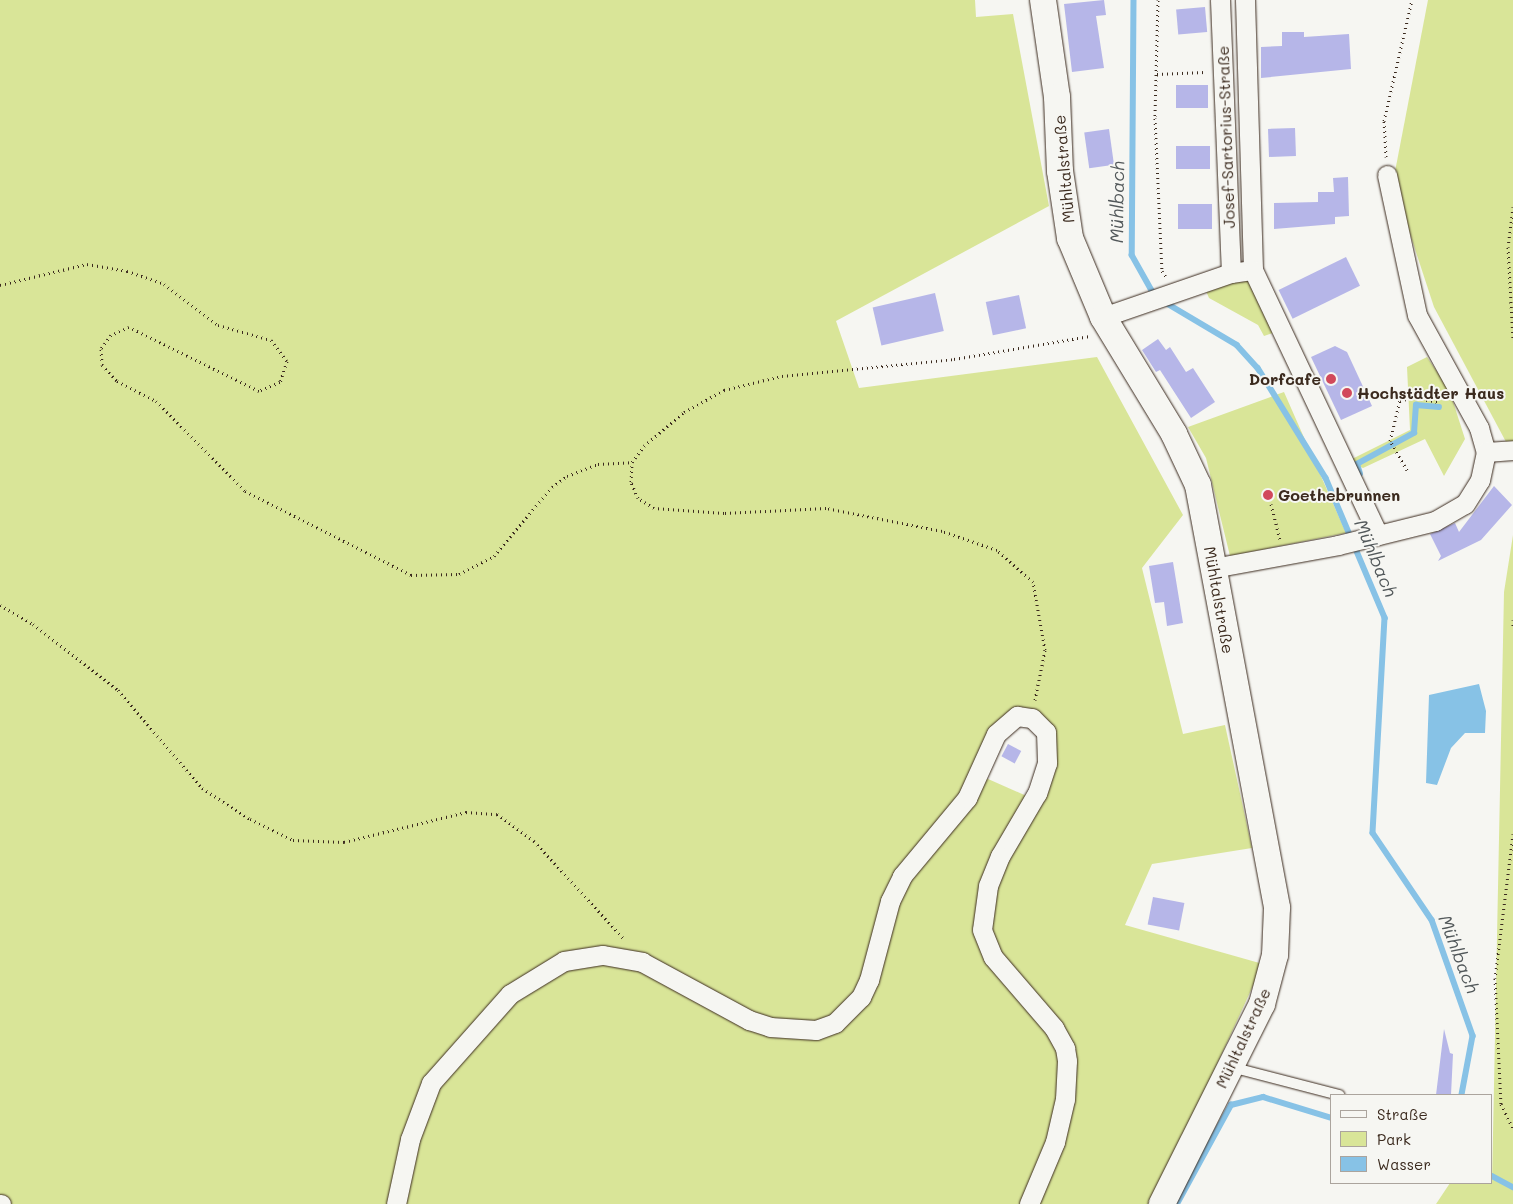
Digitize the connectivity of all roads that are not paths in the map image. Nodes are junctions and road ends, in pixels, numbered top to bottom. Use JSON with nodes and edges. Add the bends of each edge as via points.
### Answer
{"nodes":[{"id":1,"x":1043,"y":0,"type":"edge"},
{"id":2,"x":1220,"y":0,"type":"edge"},
{"id":3,"x":1245,"y":0,"type":"edge"},
{"id":4,"x":1387,"y":175,"type":"road end"},
{"id":5,"x":1253,"y":270,"type":"junction"},
{"id":6,"x":1231,"y":273,"type":"junction"},
{"id":7,"x":1107,"y":325,"type":"junction"},
{"id":8,"x":1513,"y":450,"type":"edge"},
{"id":9,"x":1486,"y":452,"type":"junction"},
{"id":10,"x":1378,"y":535,"type":"junction"},
{"id":11,"x":1213,"y":568,"type":"junction"},
{"id":12,"x":1230,"y":1066,"type":"junction"},
{"id":13,"x":1335,"y":1094,"type":"edge"},
{"id":14,"x":396,"y":1204,"type":"edge"},
{"id":15,"x":1029,"y":1204,"type":"edge"},
{"id":16,"x":1162,"y":1204,"type":"edge"}],
"edges":[{"from":1,"to":7,"type":"main road","name":"Mühltalstraße","via":[[1057,97],[1060,171],[1070,238]]},
{"from":2,"to":6,"type":"street","name":"Josef-Sartorius-Straße"},
{"from":3,"to":5,"type":"street","name":"Josef-Sartorius-Straße"},
{"from":4,"to":9,"type":"street","via":[[1417,315],[1479,428]]},
{"from":5,"to":6,"type":"street"},
{"from":5,"to":10,"type":"street","name":"Josef-Sartorius-Straße"},
{"from":6,"to":7,"type":"street","via":[[1146,304]]},
{"from":7,"to":11,"type":"main road","name":"Mühltalstraße","via":[[1190,463]]},
{"from":8,"to":9,"type":"street"},
{"from":9,"to":10,"type":"street","via":[[1480,480],[1465,504],[1435,521]]},
{"from":10,"to":11,"type":"street"},
{"from":11,"to":12,"type":"main road","name":"Mühltalstraße","via":[[1278,927],[1269,982]]},
{"from":12,"to":13,"type":"lane"},
{"from":12,"to":16,"type":"main road","name":"Mühltalstraße"},
{"from":14,"to":15,"type":"street","via":[[410,1139],[431,1082],[510,994],[546,969],[571,959],[603,955],[642,962],[749,1020],[770,1027],[816,1030],[835,1023],[861,997],[869,980],[890,901],[902,876],[967,798],[1004,725],[1017,716],[1032,718],[1046,732],[1047,763],[1037,793],[1000,856],[982,915],[986,946],[1054,1028],[1065,1048],[1067,1076],[1060,1122]]}]}
